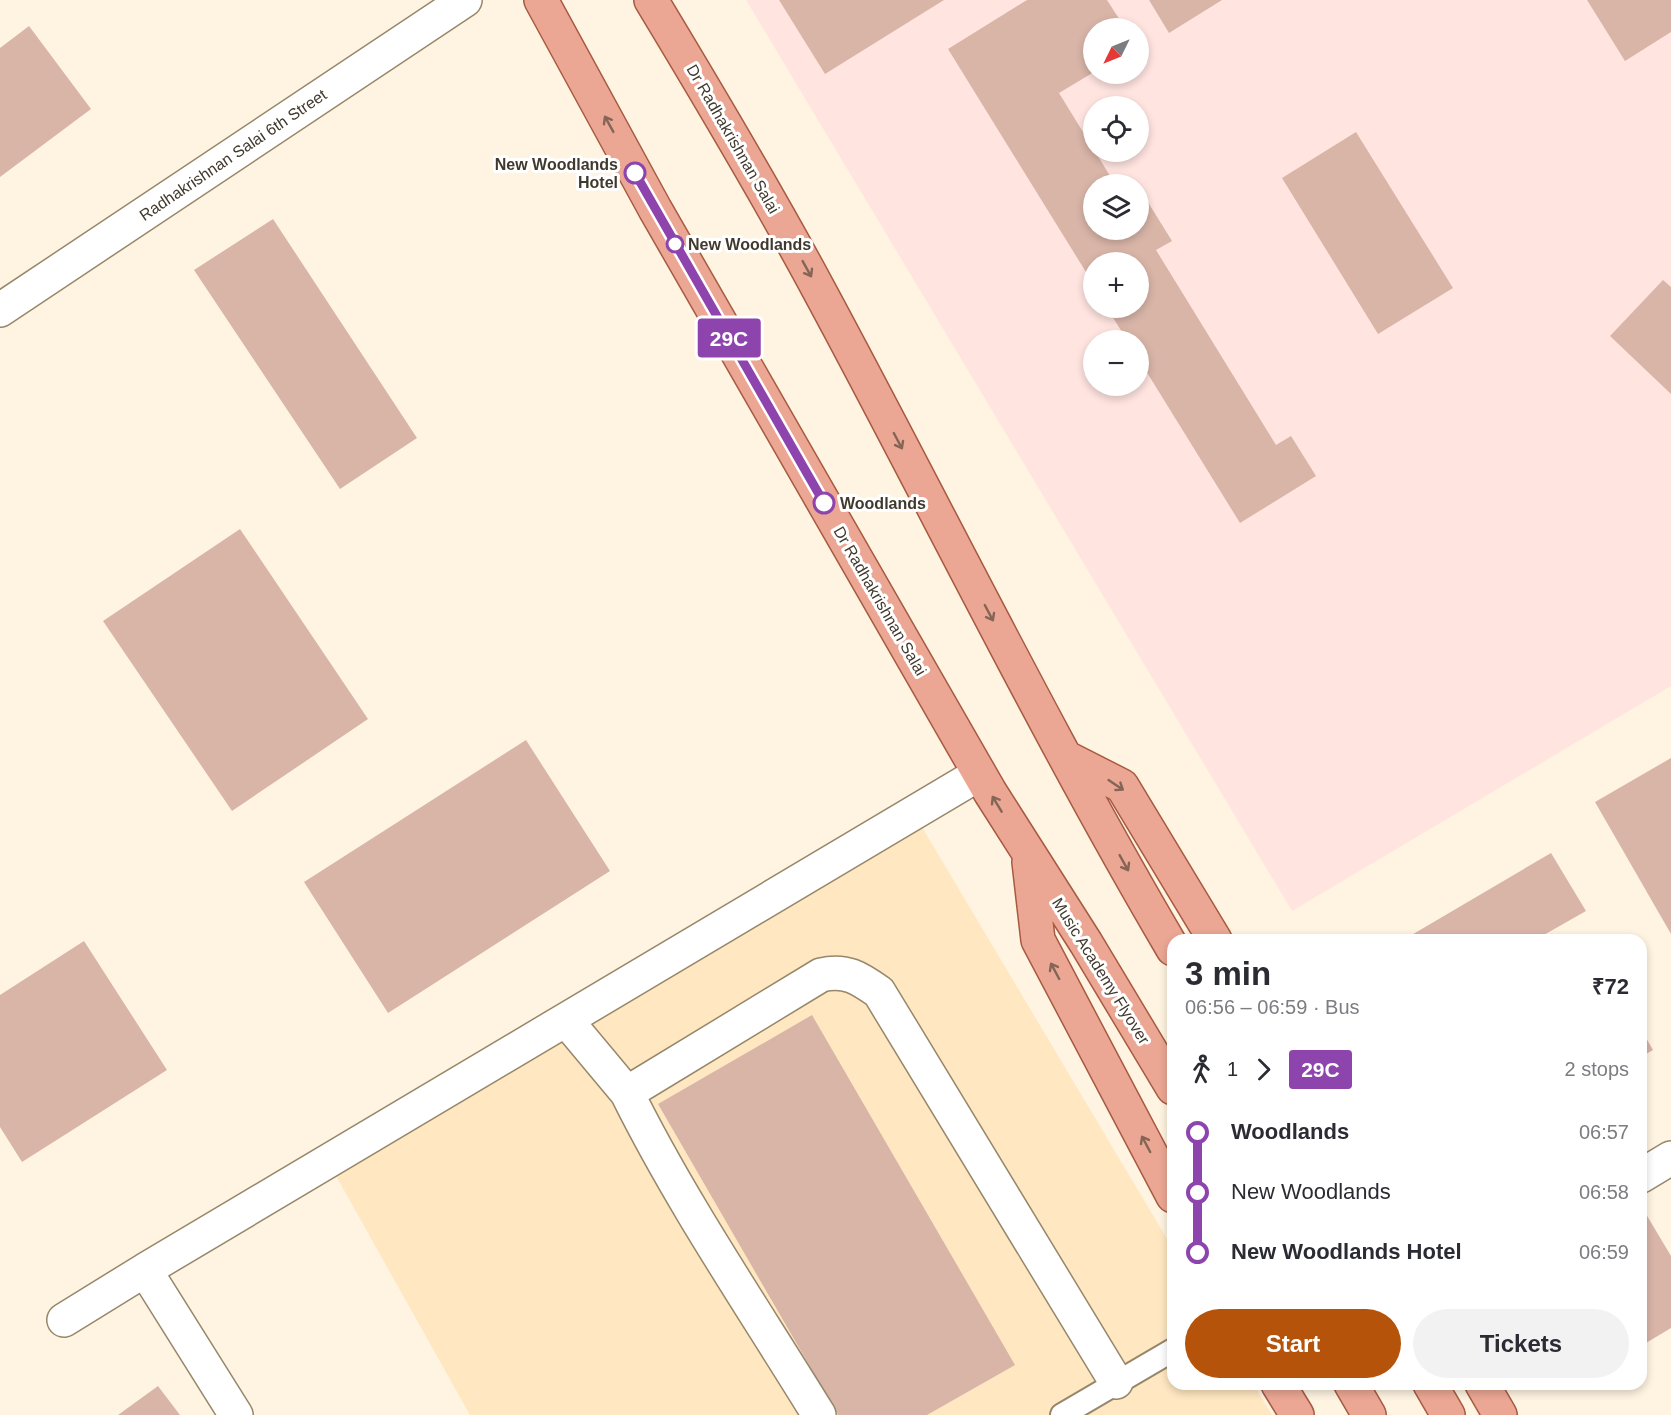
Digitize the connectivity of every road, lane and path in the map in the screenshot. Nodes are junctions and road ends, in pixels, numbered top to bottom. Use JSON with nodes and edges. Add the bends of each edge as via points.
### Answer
{"nodes":[{"id":1,"x":465,"y":0,"type":"edge"},
{"id":2,"x":541,"y":0,"type":"edge"},
{"id":3,"x":651,"y":0,"type":"edge"},
{"id":4,"x":0,"y":310,"type":"edge"},
{"id":5,"x":1065,"y":757,"type":"junction"},
{"id":6,"x":979,"y":774,"type":"junction"},
{"id":7,"x":1028,"y":855,"type":"junction"},
{"id":8,"x":1211,"y":934,"type":"edge"},
{"id":9,"x":1167,"y":939,"type":"edge"},
{"id":10,"x":566,"y":1020,"type":"junction"},
{"id":11,"x":1167,"y":1078,"type":"edge"},
{"id":12,"x":627,"y":1093,"type":"junction"},
{"id":13,"x":1671,"y":1158,"type":"edge"},
{"id":14,"x":1647,"y":1172,"type":"edge"},
{"id":15,"x":1167,"y":1185,"type":"edge"},
{"id":16,"x":145,"y":1270,"type":"junction"},
{"id":17,"x":64,"y":1320,"type":"dead end"},
{"id":18,"x":1167,"y":1353,"type":"edge"},
{"id":19,"x":1116,"y":1382,"type":"junction"},
{"id":20,"x":1282,"y":1390,"type":"edge"},
{"id":21,"x":1354,"y":1390,"type":"edge"},
{"id":22,"x":1433,"y":1390,"type":"edge"},
{"id":23,"x":1485,"y":1390,"type":"edge"},
{"id":24,"x":236,"y":1415,"type":"edge"},
{"id":25,"x":819,"y":1415,"type":"edge"},
{"id":26,"x":1062,"y":1415,"type":"edge"},
{"id":27,"x":1297,"y":1415,"type":"edge"},
{"id":28,"x":1369,"y":1415,"type":"edge"},
{"id":29,"x":1448,"y":1415,"type":"edge"},
{"id":30,"x":1500,"y":1415,"type":"edge"}],
"edges":[{"from":1,"to":4,"type":"street","name":"Radhakrishnan Salai 6th Street"},
{"from":6,"to":2,"type":"main road","name":"Dr Radhakrishnan Salai","one_way":true,"via":[[655,209]]},
{"from":3,"to":5,"type":"main road","name":"Dr Radhakrishnan Salai","one_way":true,"via":[[819,290]]},
{"from":5,"to":8,"type":"main road","one_way":true,"via":[[1122,786]]},
{"from":5,"to":9,"type":"main road","one_way":true},
{"from":7,"to":6,"type":"main road","name":"Dr Radhakrishnan Salai","one_way":true},
{"from":6,"to":10,"type":"street"},
{"from":7,"to":11,"type":"main road","name":"Music Academy Flyover","via":[[1086,942]]},
{"from":15,"to":7,"type":"main road","one_way":true,"via":[[1038,940]]},
{"from":10,"to":12,"type":"street"},
{"from":10,"to":16,"type":"street"},
{"from":12,"to":19,"type":"street","via":[[821,975],[836,971],[853,974],[879,992]]},
{"from":12,"to":25,"type":"street","via":[[684,1195]]},
{"from":13,"to":14,"type":"street"},
{"from":16,"to":17,"type":"street"},
{"from":16,"to":24,"type":"street"},
{"from":18,"to":19,"type":"lane"},
{"from":19,"to":26,"type":"lane"},
{"from":20,"to":27,"type":"main road"},
{"from":21,"to":28,"type":"main road"},
{"from":22,"to":29,"type":"main road"},
{"from":23,"to":30,"type":"main road"}]}
